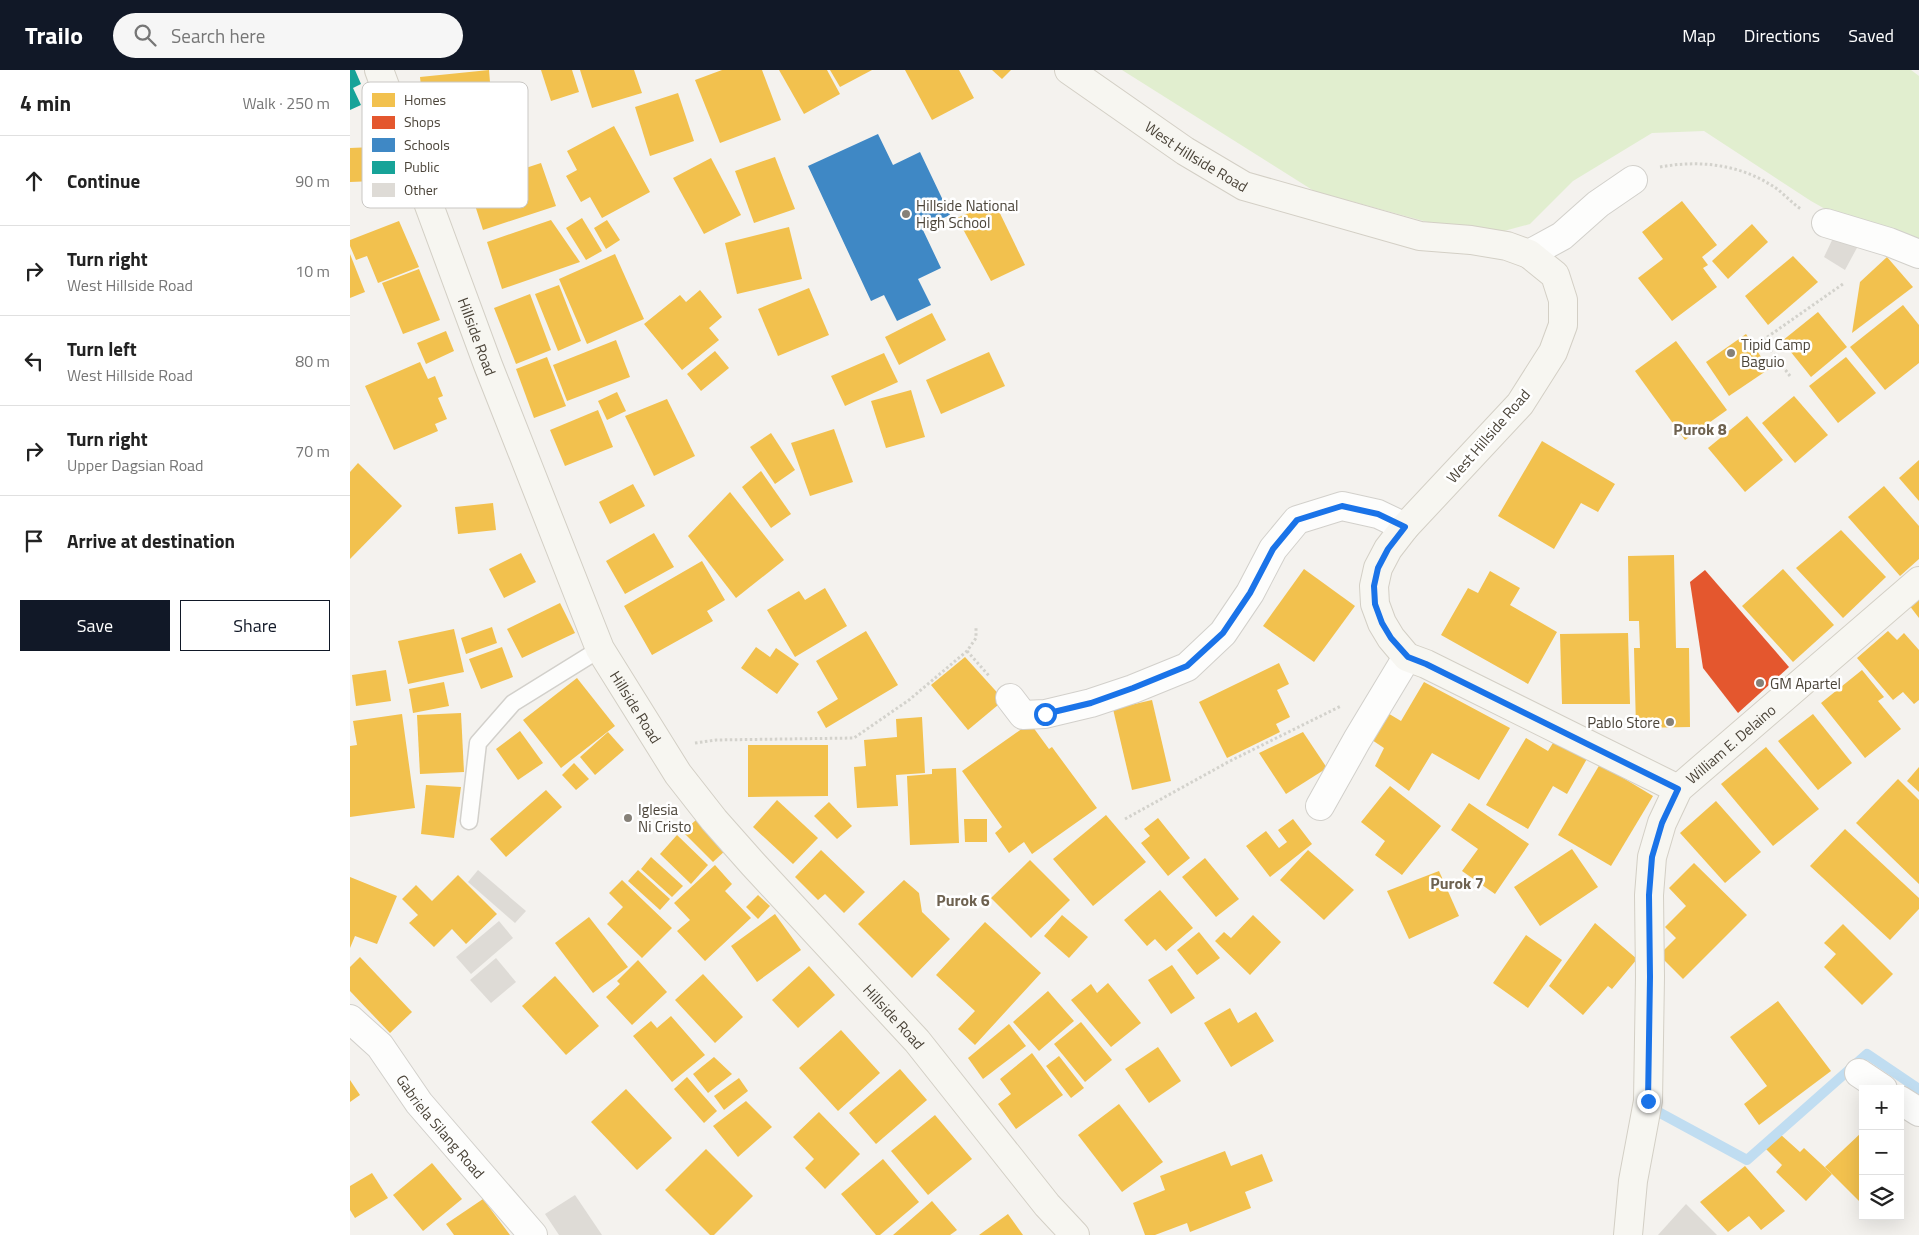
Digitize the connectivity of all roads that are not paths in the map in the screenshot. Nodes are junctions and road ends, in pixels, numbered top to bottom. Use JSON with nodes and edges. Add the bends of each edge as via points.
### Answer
{"nodes":[{"id":1,"x":379,"y":70,"type":"edge"},
{"id":2,"x":1069,"y":70,"type":"edge"},
{"id":3,"x":383,"y":82,"type":"edge"},
{"id":4,"x":1632,"y":180,"type":"road end"},
{"id":5,"x":430,"y":208,"type":"edge"},
{"id":6,"x":1826,"y":223,"type":"road end"},
{"id":7,"x":1529,"y":254,"type":"junction"},
{"id":8,"x":1919,"y":254,"type":"edge"},
{"id":9,"x":1405,"y":527,"type":"junction"},
{"id":10,"x":1919,"y":581,"type":"edge"},
{"id":11,"x":600,"y":649,"type":"junction"},
{"id":12,"x":1408,"y":657,"type":"junction"},
{"id":13,"x":1010,"y":698,"type":"dead end"},
{"id":14,"x":1678,"y":789,"type":"junction"},
{"id":15,"x":1320,"y":806,"type":"dead end"},
{"id":16,"x":469,"y":821,"type":"dead end"},
{"id":17,"x":350,"y":1018,"type":"edge"},
{"id":18,"x":1859,"y":1073,"type":"dead end"},
{"id":19,"x":1877,"y":1085,"type":"edge"},
{"id":20,"x":1904,"y":1103,"type":"edge"},
{"id":21,"x":1919,"y":1112,"type":"edge"},
{"id":22,"x":533,"y":1235,"type":"edge"},
{"id":23,"x":1075,"y":1235,"type":"edge"},
{"id":24,"x":1628,"y":1235,"type":"edge"}],
"edges":[{"from":1,"to":3,"type":"street","name":"Hillside Road"},
{"from":2,"to":7,"type":"street","name":"West Hillside Road","via":[[1185,151],[1244,186],[1420,236],[1471,240],[1507,246]]},
{"from":4,"to":7,"type":"street","via":[[1562,236]]},
{"from":5,"to":11,"type":"street","name":"Hillside Road"},
{"from":6,"to":8,"type":"street"},
{"from":7,"to":9,"type":"street","name":"West Hillside Road","via":[[1555,275],[1562,300],[1562,325],[1553,352],[1520,404]]},
{"from":9,"to":12,"type":"street","name":"West Hillside Road","via":[[1378,568],[1374,586],[1375,604],[1382,623]]},
{"from":9,"to":13,"type":"street","via":[[1378,514],[1342,506],[1297,520],[1273,549],[1250,593],[1223,633],[1187,666],[1091,703],[1045,714],[1023,715]]},
{"from":10,"to":14,"type":"street","name":"William E. Delaino"},
{"from":11,"to":16,"type":"lane","via":[[513,703],[478,743]]},
{"from":11,"to":23,"type":"street","name":"Hillside Road","via":[[678,774],[714,820],[917,1041],[1047,1205]]},
{"from":12,"to":14,"type":"street","name":"West Hillside Road"},
{"from":12,"to":15,"type":"street"},
{"from":14,"to":24,"type":"street","via":[[1662,823],[1652,857],[1648,1101],[1632,1181]]},
{"from":17,"to":22,"type":"street","name":"Gabriela Silang Road","via":[[380,1046],[418,1103]]},
{"from":18,"to":19,"type":"street"},
{"from":20,"to":21,"type":"street"}]}
